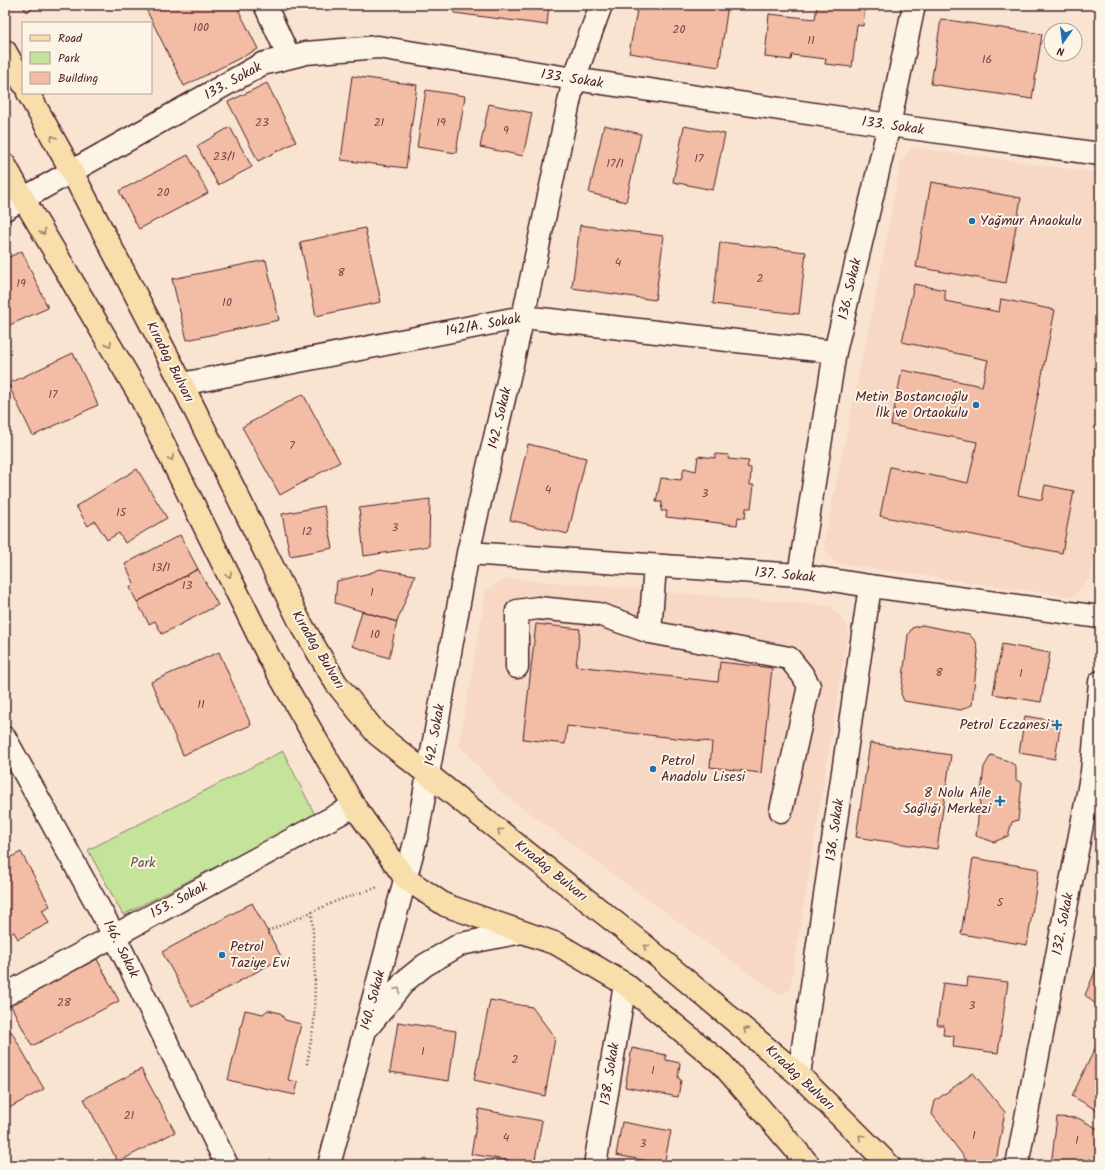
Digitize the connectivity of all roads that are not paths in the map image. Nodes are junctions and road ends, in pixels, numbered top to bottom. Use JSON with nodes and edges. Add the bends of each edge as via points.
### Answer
{"nodes":[{"id":1,"x":265,"y":5,"type":"edge"},
{"id":2,"x":601,"y":5,"type":"edge"},
{"id":3,"x":914,"y":5,"type":"edge"},
{"id":4,"x":5,"y":50,"type":"edge"},
{"id":5,"x":289,"y":57,"type":"junction"},
{"id":6,"x":574,"y":79,"type":"junction"},
{"id":7,"x":22,"y":81,"type":"edge"},
{"id":8,"x":29,"y":94,"type":"edge"},
{"id":9,"x":889,"y":125,"type":"junction"},
{"id":10,"x":1100,"y":154,"type":"edge"},
{"id":11,"x":5,"y":165,"type":"edge"},
{"id":12,"x":72,"y":172,"type":"junction"},
{"id":13,"x":14,"y":203,"type":"edge"},
{"id":14,"x":523,"y":317,"type":"junction"},
{"id":15,"x":835,"y":352,"type":"junction"},
{"id":16,"x":182,"y":384,"type":"junction"},
{"id":17,"x":468,"y":553,"type":"junction"},
{"id":18,"x":655,"y":566,"type":"junction"},
{"id":19,"x":799,"y":575,"type":"junction"},
{"id":20,"x":870,"y":586,"type":"junction"},
{"id":21,"x":1100,"y":617,"type":"edge"},
{"id":22,"x":650,"y":632,"type":"junction"},
{"id":23,"x":517,"y":667,"type":"dead end"},
{"id":24,"x":1100,"y":682,"type":"edge"},
{"id":25,"x":5,"y":738,"type":"edge"},
{"id":26,"x":1096,"y":772,"type":"edge"},
{"id":27,"x":428,"y":773,"type":"junction"},
{"id":28,"x":354,"y":806,"type":"junction"},
{"id":29,"x":781,"y":810,"type":"dead end"},
{"id":30,"x":417,"y":835,"type":"joint"},
{"id":31,"x":405,"y":878,"type":"junction"},
{"id":32,"x":522,"y":932,"type":"junction"},
{"id":33,"x":114,"y":935,"type":"junction"},
{"id":34,"x":625,"y":984,"type":"junction"},
{"id":35,"x":5,"y":995,"type":"edge"},
{"id":36,"x":365,"y":1031,"type":"junction"},
{"id":37,"x":799,"y":1075,"type":"junction"},
{"id":38,"x":227,"y":1165,"type":"edge"},
{"id":39,"x":329,"y":1165,"type":"edge"},
{"id":40,"x":595,"y":1165,"type":"edge"},
{"id":41,"x":809,"y":1165,"type":"edge"},
{"id":42,"x":889,"y":1165,"type":"edge"},
{"id":43,"x":1017,"y":1165,"type":"edge"}],
"edges":[{"from":1,"to":5,"type":"street"},
{"from":2,"to":6,"type":"street","name":"142. Sokak"},
{"from":3,"to":9,"type":"street","name":"136. Sokak"},
{"from":4,"to":7,"type":"main road"},
{"from":5,"to":6,"type":"street","name":"133. Sokak","via":[[306,53],[378,48]]},
{"from":5,"to":12,"type":"street","name":"133. Sokak","via":[[262,64]]},
{"from":6,"to":9,"type":"street","name":"133. Sokak"},
{"from":6,"to":14,"type":"street","name":"142. Sokak"},
{"from":12,"to":8,"type":"main road","name":"Kıradag Bulvarı","one_way":true},
{"from":9,"to":10,"type":"street","name":"133. Sokak"},
{"from":9,"to":15,"type":"street","name":"136. Sokak"},
{"from":11,"to":13,"type":"main road"},
{"from":12,"to":13,"type":"street","name":"133. Sokak"},
{"from":12,"to":16,"type":"main road","name":"Kıradag Bulvarı"},
{"from":13,"to":28,"type":"main road","one_way":true,"via":[[140,396],[269,656]]},
{"from":14,"to":15,"type":"street","name":"142/A. Sokak"},
{"from":14,"to":16,"type":"street","name":"142/A. Sokak"},
{"from":14,"to":17,"type":"street","name":"142. Sokak"},
{"from":15,"to":19,"type":"street","name":"136. Sokak"},
{"from":16,"to":27,"type":"main road","name":"Kıradag Bulvarı","via":[[300,622],[336,683],[377,734]]},
{"from":17,"to":18,"type":"street","name":"137. Sokak"},
{"from":17,"to":27,"type":"street","name":"142. Sokak"},
{"from":18,"to":19,"type":"street","name":"137. Sokak"},
{"from":18,"to":22,"type":"street"},
{"from":19,"to":20,"type":"street","name":"137. Sokak"},
{"from":20,"to":21,"type":"street","name":"137. Sokak"},
{"from":20,"to":37,"type":"street","name":"136. Sokak"},
{"from":22,"to":23,"type":"street","via":[[598,614],[538,608],[517,611]]},
{"from":22,"to":29,"type":"street","via":[[789,658],[802,674],[809,686]]},
{"from":24,"to":26,"type":"street","name":"132. Sokak"},
{"from":25,"to":33,"type":"street","name":"146. Sokak"},
{"from":26,"to":43,"type":"street","name":"132. Sokak"},
{"from":27,"to":30,"type":"street","name":"142. Sokak"},
{"from":37,"to":27,"type":"main road","name":"Kıradag Bulvarı","one_way":true,"via":[[645,946]]},
{"from":28,"to":31,"type":"main road"},
{"from":28,"to":33,"type":"street","name":"153. Sokak"},
{"from":30,"to":31,"type":"street","name":"140. Sokak"},
{"from":31,"to":32,"type":"main road","via":[[445,905]]},
{"from":31,"to":36,"type":"street","name":"140. Sokak"},
{"from":32,"to":34,"type":"main road","via":[[557,944]]},
{"from":36,"to":32,"type":"street","one_way":true,"via":[[405,981],[425,965],[461,944]]},
{"from":33,"to":35,"type":"street","name":"153. Sokak"},
{"from":33,"to":38,"type":"street","name":"146. Sokak"},
{"from":34,"to":40,"type":"street","name":"138. Sokak"},
{"from":34,"to":41,"type":"main road","via":[[722,1064]]},
{"from":36,"to":39,"type":"street","name":"140. Sokak"},
{"from":42,"to":37,"type":"main road","name":"Kıradag Bulvarı","one_way":true}]}
